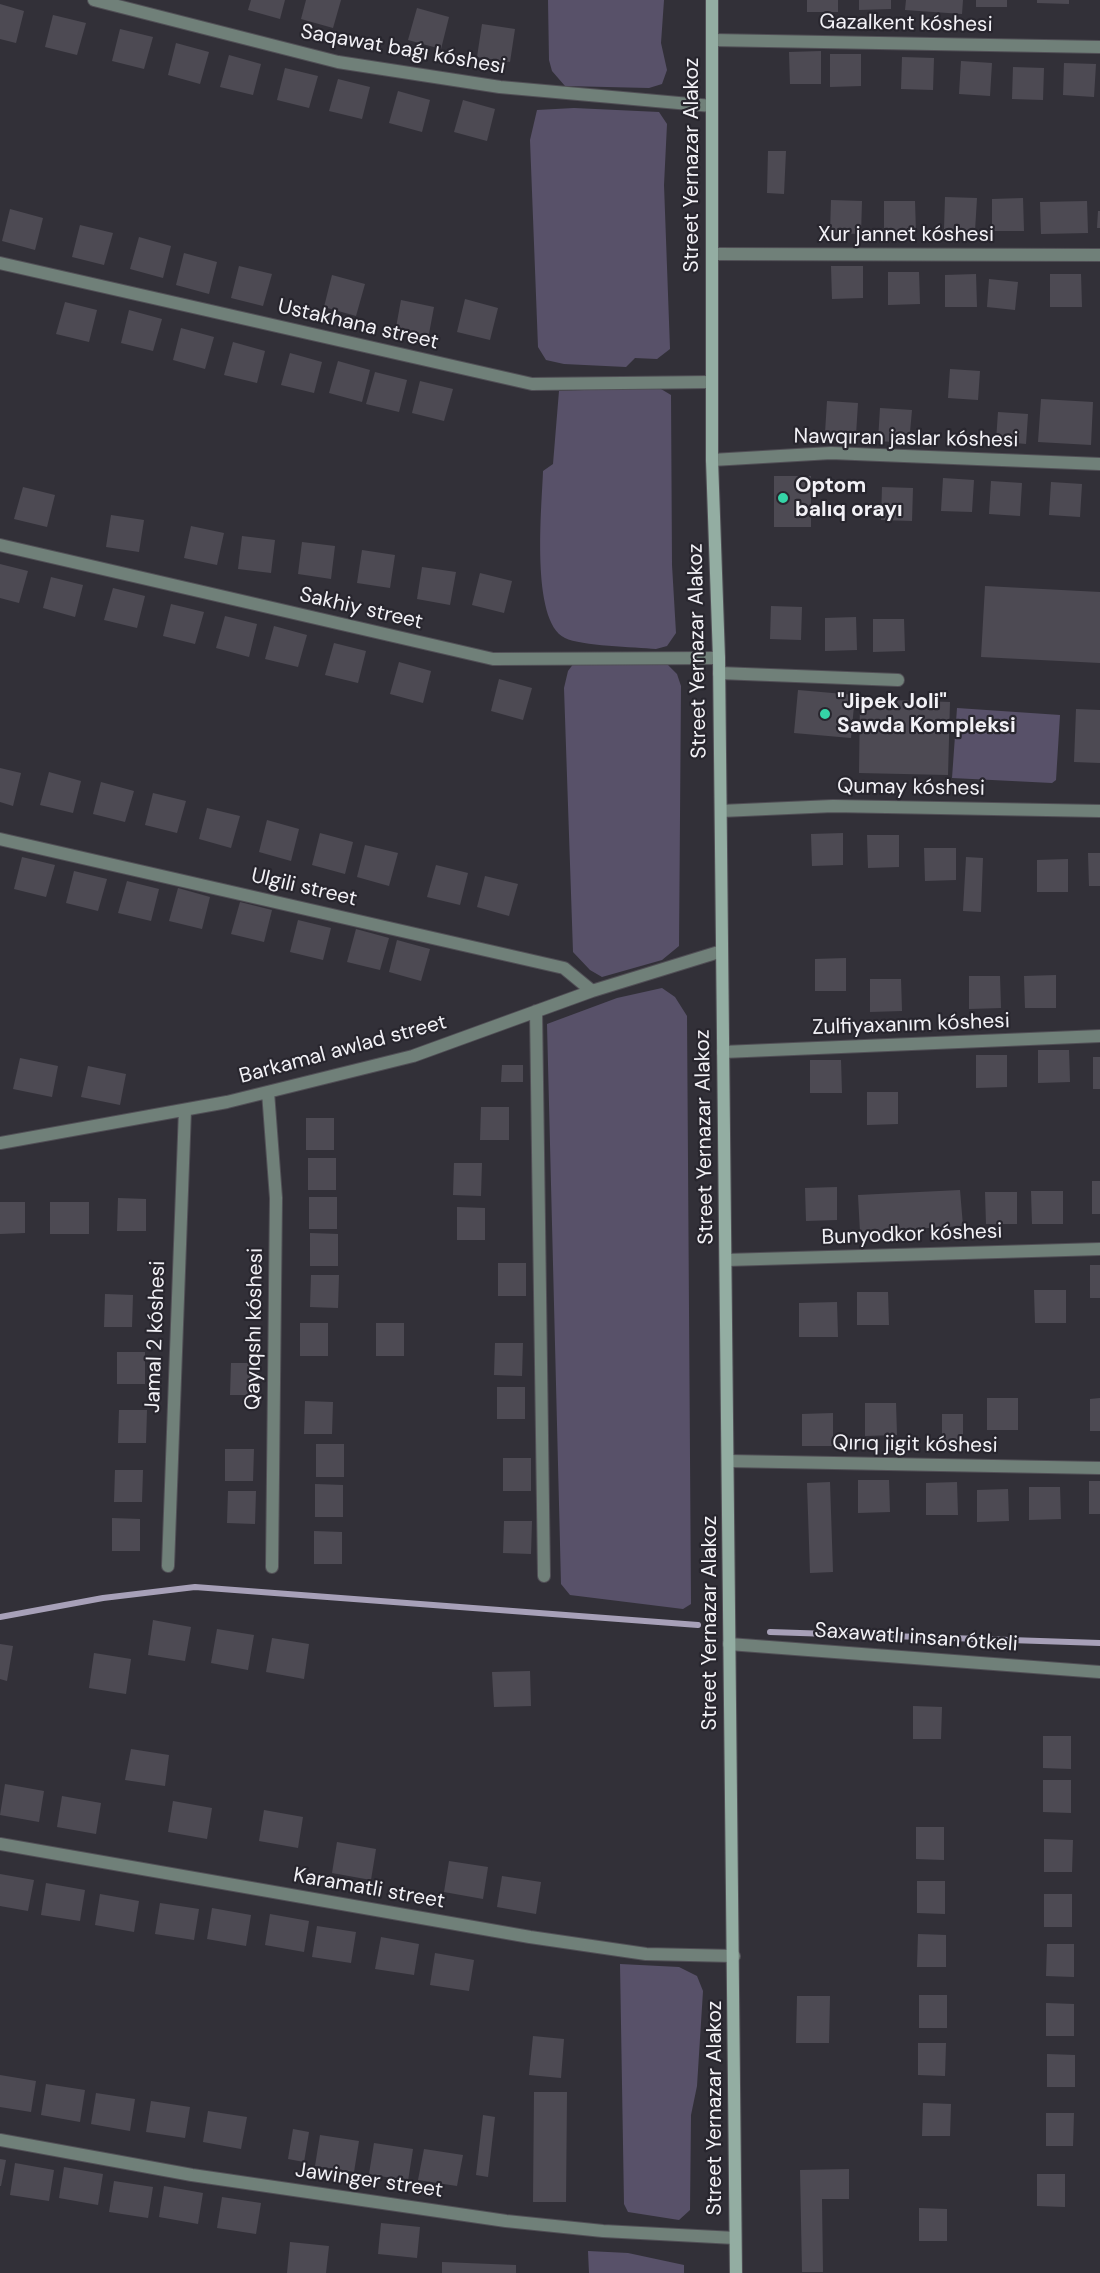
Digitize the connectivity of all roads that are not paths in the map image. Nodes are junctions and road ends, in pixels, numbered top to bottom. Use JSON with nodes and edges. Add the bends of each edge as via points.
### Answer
{"nodes":[{"id":1,"x":94,"y":0,"type":"edge"},
{"id":2,"x":712,"y":0,"type":"edge"},
{"id":3,"x":712,"y":40,"type":"junction"},
{"id":4,"x":1100,"y":47,"type":"edge"},
{"id":5,"x":712,"y":106,"type":"junction"},
{"id":6,"x":712,"y":254,"type":"junction"},
{"id":7,"x":1100,"y":255,"type":"edge"},
{"id":8,"x":0,"y":263,"type":"edge"},
{"id":9,"x":712,"y":382,"type":"junction"},
{"id":10,"x":712,"y":460,"type":"junction"},
{"id":11,"x":1100,"y":464,"type":"edge"},
{"id":12,"x":0,"y":545,"type":"edge"},
{"id":13,"x":719,"y":658,"type":"junction"},
{"id":14,"x":719,"y":673,"type":"junction"},
{"id":15,"x":898,"y":680,"type":"dead end"},
{"id":16,"x":721,"y":811,"type":"junction"},
{"id":17,"x":1100,"y":811,"type":"edge"},
{"id":18,"x":0,"y":839,"type":"edge"},
{"id":19,"x":722,"y":951,"type":"junction"},
{"id":20,"x":592,"y":991,"type":"junction"},
{"id":21,"x":536,"y":1011,"type":"junction"},
{"id":22,"x":1100,"y":1036,"type":"edge"},
{"id":23,"x":723,"y":1052,"type":"junction"},
{"id":24,"x":268,"y":1092,"type":"junction"},
{"id":25,"x":185,"y":1110,"type":"junction"},
{"id":26,"x":0,"y":1143,"type":"edge"},
{"id":27,"x":1100,"y":1249,"type":"edge"},
{"id":28,"x":726,"y":1260,"type":"junction"},
{"id":29,"x":728,"y":1461,"type":"junction"},
{"id":30,"x":1100,"y":1468,"type":"edge"},
{"id":31,"x":168,"y":1566,"type":"dead end"},
{"id":32,"x":272,"y":1567,"type":"dead end"},
{"id":33,"x":544,"y":1576,"type":"dead end"},
{"id":34,"x":729,"y":1644,"type":"junction"},
{"id":35,"x":1100,"y":1672,"type":"edge"},
{"id":36,"x":0,"y":1844,"type":"edge"},
{"id":37,"x":734,"y":1956,"type":"junction"},
{"id":38,"x":0,"y":2140,"type":"edge"},
{"id":39,"x":735,"y":2238,"type":"junction"},
{"id":40,"x":736,"y":2273,"type":"edge"}],
"edges":[{"from":1,"to":5,"type":"street","name":"Saqawat baǵı kóshesi","via":[[338,62],[500,87]]},
{"from":2,"to":3,"type":"main road","name":"Street Yernazar Alakoz"},
{"from":3,"to":4,"type":"street","name":"Gazalkent kóshesi"},
{"from":3,"to":5,"type":"main road","name":"Street Yernazar Alakoz"},
{"from":5,"to":6,"type":"main road","name":"Street Yernazar Alakoz"},
{"from":6,"to":7,"type":"street","name":"Xur jannet kóshesi"},
{"from":6,"to":9,"type":"main road","name":"Street Yernazar Alakoz"},
{"from":8,"to":9,"type":"street","name":"Ustakhana street","via":[[532,384]]},
{"from":9,"to":10,"type":"main road","name":"Street Yernazar Alakoz"},
{"from":10,"to":11,"type":"street","name":"Nawqıran jaslar kóshesi","via":[[831,453]]},
{"from":10,"to":13,"type":"main road","name":"Street Yernazar Alakoz"},
{"from":12,"to":13,"type":"street","name":"Sakhiy street","via":[[493,659]]},
{"from":13,"to":14,"type":"main road","name":"Street Yernazar Alakoz"},
{"from":14,"to":15,"type":"street"},
{"from":14,"to":16,"type":"main road","name":"Street Yernazar Alakoz"},
{"from":16,"to":17,"type":"street","name":"Qumay kóshesi","via":[[833,806]]},
{"from":16,"to":19,"type":"main road","name":"Street Yernazar Alakoz"},
{"from":18,"to":20,"type":"street","name":"Ulgili street","via":[[564,968]]},
{"from":19,"to":20,"type":"street","name":"Barkamal awlad street"},
{"from":19,"to":23,"type":"main road","name":"Street Yernazar Alakoz"},
{"from":20,"to":21,"type":"street","name":"Barkamal awlad street"},
{"from":21,"to":24,"type":"street","name":"Barkamal awlad street","via":[[412,1056]]},
{"from":21,"to":33,"type":"street"},
{"from":22,"to":23,"type":"street","name":"Zulfiyaxanım kóshesi"},
{"from":23,"to":28,"type":"main road","name":"Street Yernazar Alakoz"},
{"from":24,"to":25,"type":"street","name":"Barkamal awlad street"},
{"from":24,"to":32,"type":"street","name":"Qayıqshı kóshesi","via":[[276,1198]]},
{"from":25,"to":26,"type":"street","name":"Barkamal awlad street"},
{"from":25,"to":31,"type":"street","name":"Jamal 2 kóshesi"},
{"from":27,"to":28,"type":"street","name":"Bunyodkor kóshesi"},
{"from":28,"to":29,"type":"main road","name":"Street Yernazar Alakoz"},
{"from":29,"to":30,"type":"street","name":"Qırıq jigit kóshesi"},
{"from":29,"to":34,"type":"main road","name":"Street Yernazar Alakoz"},
{"from":34,"to":35,"type":"street","name":"Saxawatlı insan ótkeli"},
{"from":34,"to":37,"type":"main road","name":"Street Yernazar Alakoz"},
{"from":36,"to":37,"type":"street","name":"Karamatli street","via":[[530,1937],[646,1953]]},
{"from":37,"to":39,"type":"main road","name":"Street Yernazar Alakoz"},
{"from":38,"to":39,"type":"street","name":"Jawinger street","via":[[192,2175],[506,2222]]},
{"from":39,"to":40,"type":"main road","name":"Street Yernazar Alakoz"}]}
